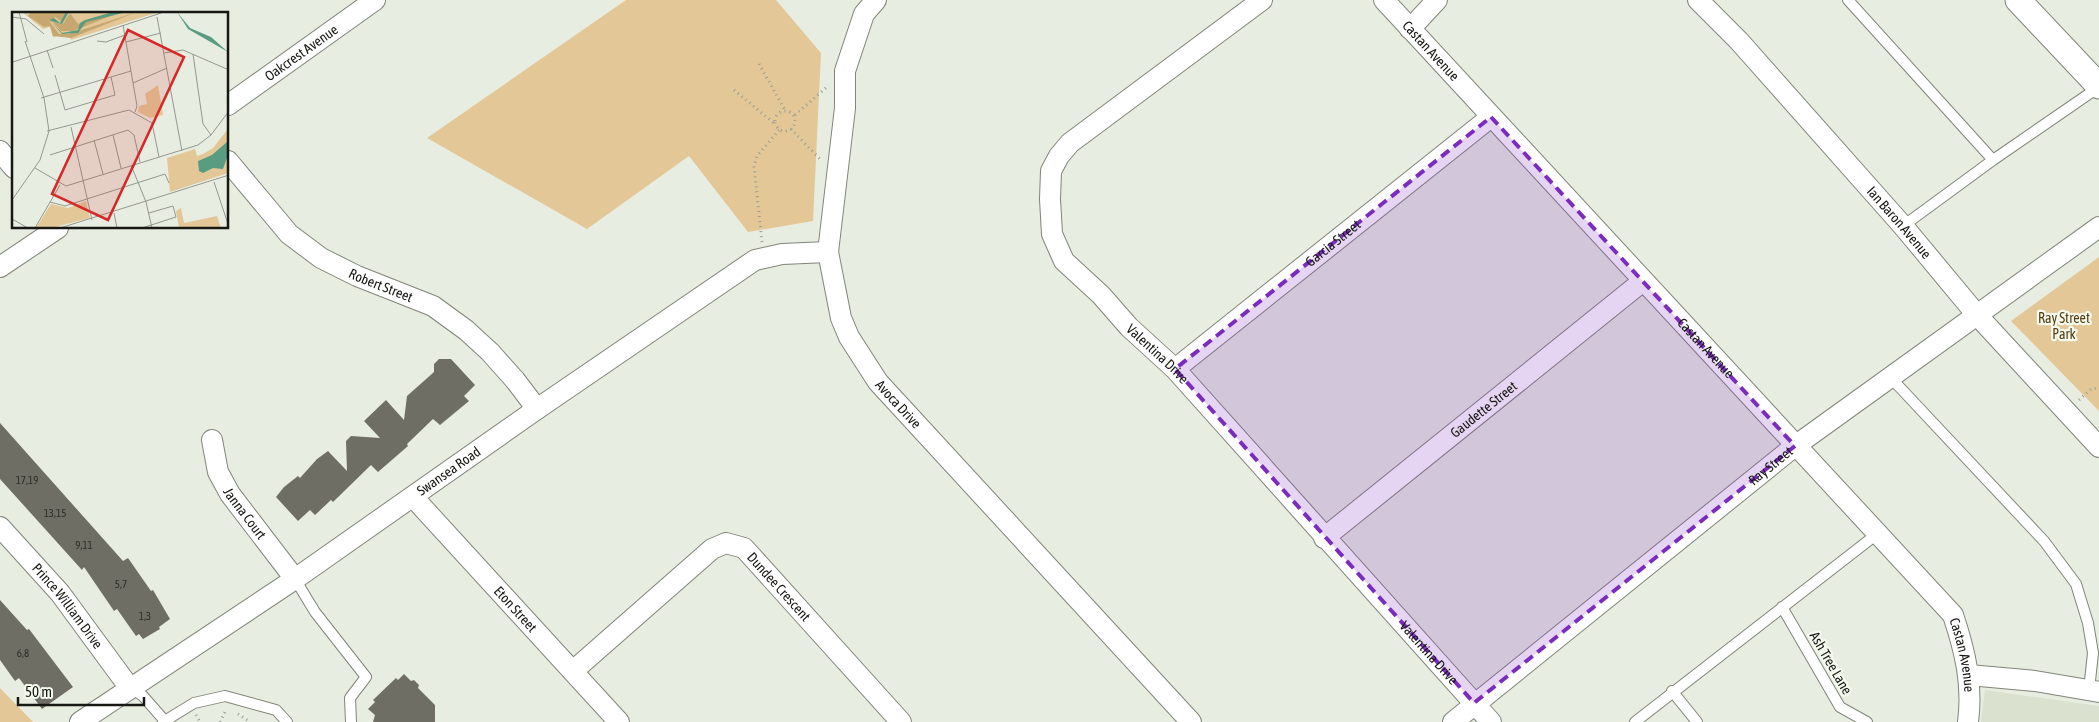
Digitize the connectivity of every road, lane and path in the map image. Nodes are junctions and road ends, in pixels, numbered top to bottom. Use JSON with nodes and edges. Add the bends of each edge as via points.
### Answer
{"nodes":[{"id":1,"x":375,"y":0,"type":"edge"},
{"id":2,"x":876,"y":0,"type":"edge"},
{"id":3,"x":1262,"y":0,"type":"edge"},
{"id":4,"x":1384,"y":0,"type":"edge"},
{"id":5,"x":1437,"y":0,"type":"edge"},
{"id":6,"x":1698,"y":0,"type":"edge"},
{"id":7,"x":1848,"y":0,"type":"edge"},
{"id":8,"x":2018,"y":0,"type":"edge"},
{"id":9,"x":1410,"y":29,"type":"junction"},
{"id":10,"x":759,"y":64,"type":"dead end"},
{"id":11,"x":845,"y":71,"type":"junction"},
{"id":12,"x":2099,"y":86,"type":"edge"},
{"id":13,"x":734,"y":90,"type":"dead end"},
{"id":14,"x":229,"y":104,"type":"edge"},
{"id":15,"x":785,"y":110,"type":"junction"},
{"id":16,"x":795,"y":116,"type":"junction"},
{"id":17,"x":1491,"y":117,"type":"junction"},
{"id":18,"x":775,"y":124,"type":"junction"},
{"id":19,"x":791,"y":129,"type":"junction"},
{"id":20,"x":779,"y":130,"type":"junction"},
{"id":21,"x":0,"y":151,"type":"edge"},
{"id":22,"x":1993,"y":160,"type":"junction"},
{"id":23,"x":229,"y":162,"type":"edge"},
{"id":24,"x":12,"y":166,"type":"edge"},
{"id":25,"x":837,"y":177,"type":"junction"},
{"id":26,"x":1903,"y":226,"type":"junction"},
{"id":27,"x":2099,"y":227,"type":"edge"},
{"id":28,"x":57,"y":229,"type":"edge"},
{"id":29,"x":828,"y":252,"type":"junction"},
{"id":30,"x":765,"y":258,"type":"junction"},
{"id":31,"x":0,"y":267,"type":"edge"},
{"id":32,"x":1643,"y":281,"type":"junction"},
{"id":33,"x":1978,"y":315,"type":"junction"},
{"id":34,"x":1175,"y":369,"type":"junction"},
{"id":35,"x":1891,"y":378,"type":"junction"},
{"id":36,"x":2099,"y":388,"type":"edge"},
{"id":37,"x":537,"y":409,"type":"junction"},
{"id":38,"x":2066,"y":411,"type":"junction"},
{"id":39,"x":212,"y":440,"type":"dead end"},
{"id":40,"x":1796,"y":446,"type":"junction"},
{"id":41,"x":2099,"y":447,"type":"edge"},
{"id":42,"x":413,"y":496,"type":"junction"},
{"id":43,"x":0,"y":528,"type":"edge"},
{"id":44,"x":1877,"y":534,"type":"junction"},
{"id":45,"x":1324,"y":538,"type":"junction"},
{"id":46,"x":295,"y":579,"type":"junction"},
{"id":47,"x":1782,"y":606,"type":"junction"},
{"id":48,"x":573,"y":671,"type":"junction"},
{"id":49,"x":1968,"y":675,"type":"junction"},
{"id":50,"x":129,"y":688,"type":"junction"},
{"id":51,"x":1672,"y":691,"type":"junction"},
{"id":52,"x":2094,"y":691,"type":"edge"},
{"id":53,"x":1474,"y":703,"type":"junction"},
{"id":54,"x":218,"y":710,"type":"dead end"},
{"id":55,"x":226,"y":710,"type":"junction"},
{"id":56,"x":203,"y":712,"type":"dead end"},
{"id":57,"x":163,"y":721,"type":"edge"},
{"id":58,"x":80,"y":722,"type":"edge"},
{"id":59,"x":200,"y":722,"type":"edge"},
{"id":60,"x":220,"y":722,"type":"edge"},
{"id":61,"x":250,"y":722,"type":"edge"},
{"id":62,"x":287,"y":722,"type":"edge"},
{"id":63,"x":351,"y":722,"type":"edge"},
{"id":64,"x":619,"y":722,"type":"edge"},
{"id":65,"x":902,"y":722,"type":"edge"},
{"id":66,"x":1191,"y":722,"type":"edge"},
{"id":67,"x":1453,"y":722,"type":"edge"},
{"id":68,"x":1491,"y":722,"type":"edge"},
{"id":69,"x":1635,"y":722,"type":"edge"},
{"id":70,"x":1697,"y":722,"type":"edge"},
{"id":71,"x":1867,"y":722,"type":"edge"},
{"id":72,"x":1968,"y":722,"type":"edge"}],
"edges":[{"from":1,"to":14,"type":"street","name":"Oakcrest Avenue"},
{"from":2,"to":11,"type":"street","name":"Avoca Drive","via":[[864,14]]},
{"from":3,"to":34,"type":"street","name":"Valentina Drive","via":[[1070,143],[1051,170],[1052,234],[1064,261],[1101,295],[1128,327]]},
{"from":4,"to":9,"type":"street","name":"Castan Avenue"},
{"from":5,"to":9,"type":"street"},
{"from":6,"to":26,"type":"street","name":"Ian Baron Avenue","via":[[1739,41]]},
{"from":7,"to":22,"type":"lane"},
{"from":8,"to":12,"type":"street"},
{"from":9,"to":17,"type":"street","name":"Castan Avenue"},
{"from":10,"to":15,"type":"path"},
{"from":11,"to":16,"type":"path"},
{"from":11,"to":25,"type":"street","name":"Avoca Drive","via":[[845,108]]},
{"from":12,"to":22,"type":"lane"},
{"from":13,"to":18,"type":"path"},
{"from":15,"to":16,"type":"path"},
{"from":15,"to":18,"type":"path"},
{"from":16,"to":19,"type":"path"},
{"from":17,"to":32,"type":"street","name":"Castan Avenue"},
{"from":17,"to":34,"type":"street","name":"Garcia Street"},
{"from":18,"to":20,"type":"path"},
{"from":19,"to":20,"type":"path"},
{"from":19,"to":25,"type":"path"},
{"from":20,"to":30,"type":"path","via":[[757,156],[754,166]]},
{"from":21,"to":24,"type":"street"},
{"from":22,"to":26,"type":"lane"},
{"from":23,"to":37,"type":"street","name":"Robert Street","via":[[289,234],[339,267],[433,306],[490,352]]},
{"from":25,"to":29,"type":"street","name":"Avoca Drive"},
{"from":26,"to":33,"type":"street","name":"Ian Baron Avenue"},
{"from":27,"to":33,"type":"street","name":"Ray Street"},
{"from":28,"to":31,"type":"street"},
{"from":29,"to":30,"type":"street","name":"Swansea Road"},
{"from":29,"to":66,"type":"street","name":"Avoca Drive","via":[[841,318],[849,337],[878,382]]},
{"from":30,"to":37,"type":"street","name":"Swansea Road","via":[[755,260]]},
{"from":32,"to":40,"type":"street","name":"Castan Avenue"},
{"from":32,"to":45,"type":"street","name":"Gaudette Street"},
{"from":33,"to":35,"type":"street","name":"Ray Street"},
{"from":33,"to":38,"type":"street","name":"Ian Baron Avenue"},
{"from":34,"to":45,"type":"street","name":"Valentina Drive"},
{"from":35,"to":40,"type":"street","name":"Ray Street"},
{"from":35,"to":52,"type":"lane","via":[[2044,541],[2076,584],[2093,652]]},
{"from":36,"to":38,"type":"path","via":[[2091,389]]},
{"from":37,"to":42,"type":"street","name":"Swansea Road"},
{"from":38,"to":41,"type":"street","name":"Ian Baron Avenue"},
{"from":39,"to":46,"type":"street","name":"Janna Court","via":[[218,472],[230,494]]},
{"from":40,"to":44,"type":"street","name":"Castan Avenue"},
{"from":40,"to":53,"type":"street","name":"Ray Street"},
{"from":42,"to":46,"type":"street","name":"Swansea Road"},
{"from":42,"to":48,"type":"street","name":"Eton Street"},
{"from":43,"to":50,"type":"street","name":"Prince William Drive","via":[[60,593]]},
{"from":44,"to":47,"type":"lane"},
{"from":44,"to":49,"type":"street","name":"Castan Avenue","via":[[1953,616],[1967,659]]},
{"from":45,"to":53,"type":"street","name":"Valentina Drive"},
{"from":46,"to":50,"type":"street","name":"Swansea Road"},
{"from":46,"to":63,"type":"lane","via":[[315,612],[366,677],[350,698]]},
{"from":47,"to":51,"type":"lane"},
{"from":47,"to":71,"type":"lane","name":"Ash Tree Lane","via":[[1840,707]]},
{"from":48,"to":64,"type":"street","name":"Eton Street"},
{"from":48,"to":65,"type":"street","name":"Dundee Crescent","via":[[712,549],[726,543],[744,548]]},
{"from":49,"to":52,"type":"street"},
{"from":49,"to":72,"type":"street","name":"Castan Avenue"},
{"from":50,"to":57,"type":"lane","via":[[143,696]]},
{"from":50,"to":58,"type":"street","name":"Swansea Road"},
{"from":51,"to":69,"type":"lane"},
{"from":51,"to":70,"type":"lane"},
{"from":53,"to":67,"type":"street","name":"Ray Street"},
{"from":53,"to":68,"type":"street","name":"Valentina Drive"},
{"from":54,"to":55,"type":"path"},
{"from":55,"to":60,"type":"path"},
{"from":55,"to":61,"type":"path"},
{"from":56,"to":59,"type":"path","via":[[196,714]]},
{"from":57,"to":62,"type":"lane","via":[[194,703],[225,696],[276,710]]}]}
